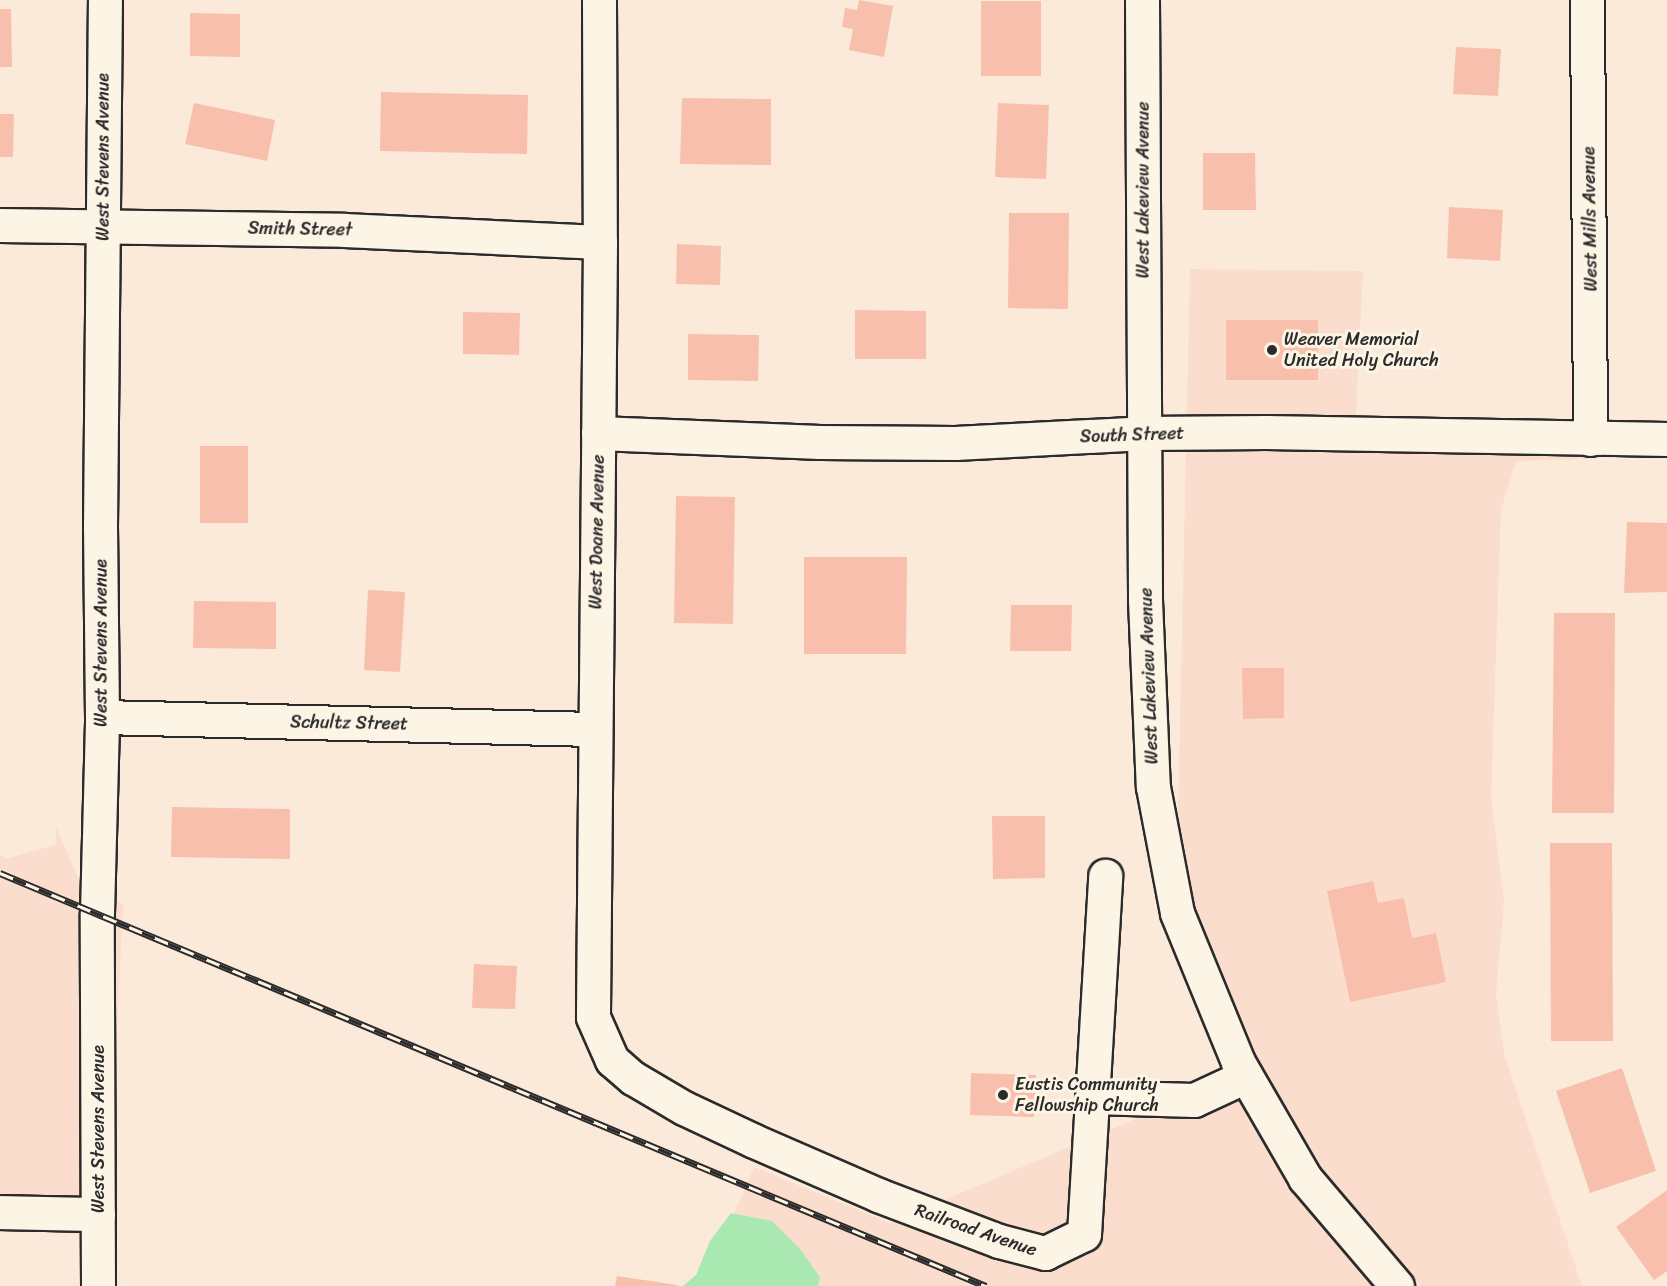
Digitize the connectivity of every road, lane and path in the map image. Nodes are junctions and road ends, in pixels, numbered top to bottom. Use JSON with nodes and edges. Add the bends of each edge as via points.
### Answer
{"nodes":[{"id":1,"x":105,"y":0,"type":"edge"},
{"id":2,"x":599,"y":0,"type":"edge"},
{"id":3,"x":1142,"y":0,"type":"edge"},
{"id":4,"x":1587,"y":0,"type":"edge"},
{"id":5,"x":0,"y":225,"type":"edge"},
{"id":6,"x":103,"y":226,"type":"junction"},
{"id":7,"x":600,"y":242,"type":"junction"},
{"id":8,"x":598,"y":433,"type":"junction"},
{"id":9,"x":1144,"y":433,"type":"junction"},
{"id":10,"x":1590,"y":439,"type":"junction"},
{"id":11,"x":1667,"y":439,"type":"edge"},
{"id":12,"x":102,"y":717,"type":"junction"},
{"id":13,"x":595,"y":729,"type":"junction"},
{"id":14,"x":1105,"y":876,"type":"dead end"},
{"id":15,"x":612,"y":1060,"type":"joint"},
{"id":16,"x":1246,"y":1076,"type":"junction"},
{"id":17,"x":1092,"y":1097,"type":"junction"},
{"id":18,"x":0,"y":1212,"type":"edge"},
{"id":19,"x":98,"y":1214,"type":"junction"},
{"id":20,"x":98,"y":1286,"type":"edge"},
{"id":21,"x":1397,"y":1286,"type":"edge"}],
"edges":[{"from":1,"to":6,"type":"street","name":"West Stevens Avenue"},
{"from":2,"to":7,"type":"street","name":"West Doane Avenue"},
{"from":3,"to":9,"type":"street","name":"West Lakeview Avenue"},
{"from":4,"to":10,"type":"street","name":"West Mills Avenue"},
{"from":5,"to":6,"type":"street","name":"Smith Street"},
{"from":6,"to":7,"type":"street","name":"Smith Street","via":[[345,230]]},
{"from":6,"to":12,"type":"street","name":"West Stevens Avenue"},
{"from":7,"to":8,"type":"street","name":"West Doane Avenue"},
{"from":8,"to":9,"type":"street","name":"South Street","via":[[955,443]]},
{"from":8,"to":13,"type":"street","name":"West Doane Avenue"},
{"from":9,"to":10,"type":"street","name":"South Street"},
{"from":9,"to":16,"type":"street","name":"West Lakeview Avenue","via":[[1145,600],[1154,787],[1177,913]]},
{"from":10,"to":11,"type":"street","name":"South Street"},
{"from":12,"to":13,"type":"street","name":"Schultz Street"},
{"from":12,"to":19,"type":"street","name":"West Stevens Avenue","via":[[97,913]]},
{"from":13,"to":15,"type":"street","name":"West Doane Avenue","via":[[593,1017]]},
{"from":14,"to":17,"type":"street","name":"Railroad Avenue"},
{"from":15,"to":17,"type":"street","name":"Railroad Avenue","via":[[633,1078],[684,1108],[754,1142],[878,1195],[999,1241],[1045,1253],[1084,1234]]},
{"from":16,"to":17,"type":"street","via":[[1194,1100]]},
{"from":16,"to":21,"type":"street","name":"West Lakeview Avenue","via":[[1305,1178]]},
{"from":18,"to":19,"type":"street"},
{"from":19,"to":20,"type":"street","name":"West Stevens Avenue"}]}
